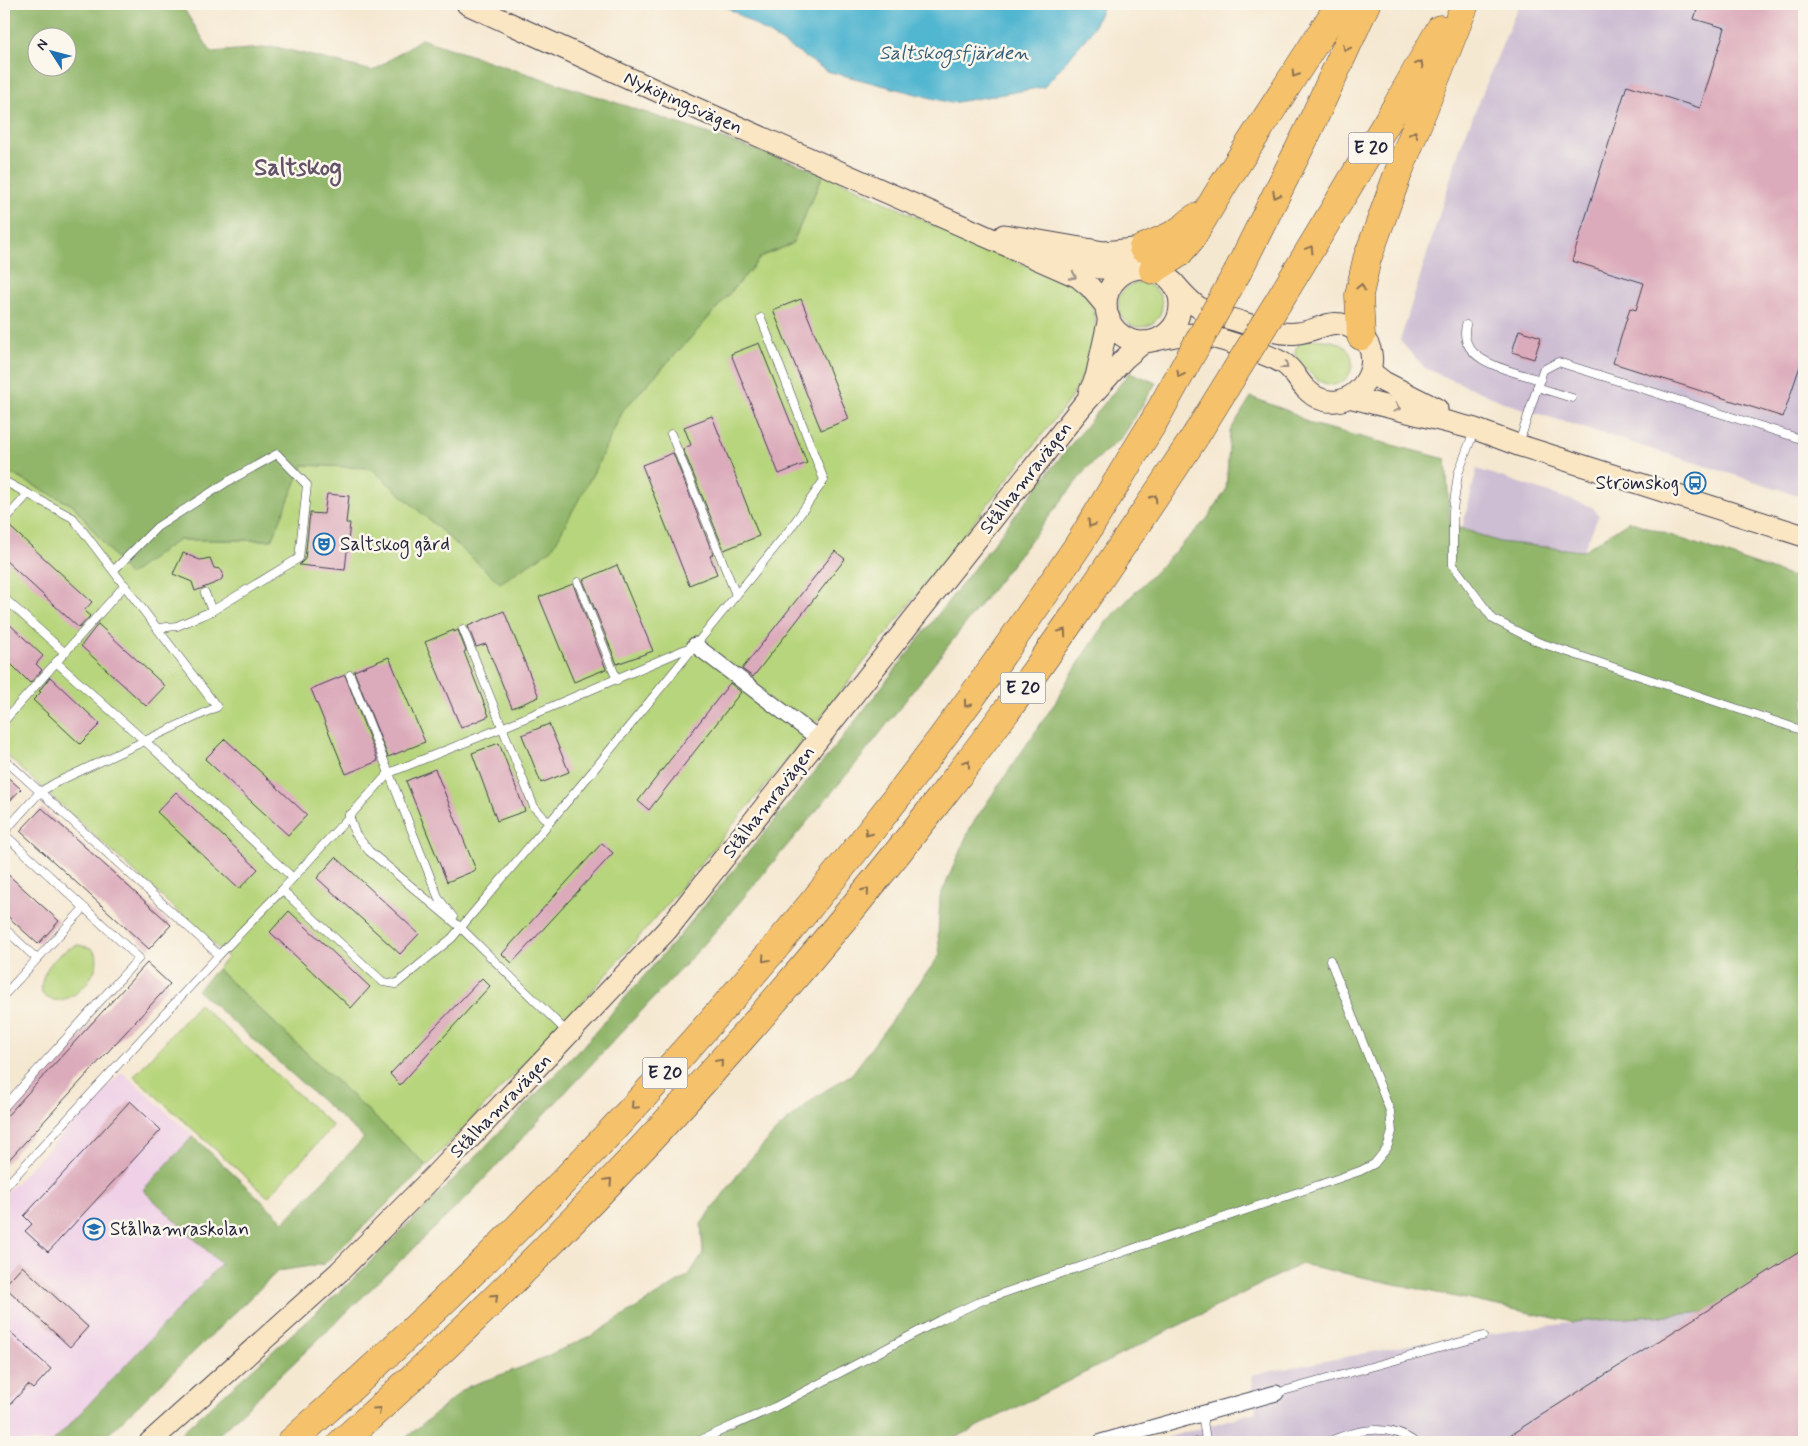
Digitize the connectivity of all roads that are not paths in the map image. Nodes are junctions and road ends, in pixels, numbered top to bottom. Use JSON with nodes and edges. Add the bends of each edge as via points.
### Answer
{"nodes":[{"id":1,"x":467,"y":4,"type":"edge"},
{"id":2,"x":1340,"y":4,"type":"edge"},
{"id":3,"x":1366,"y":4,"type":"edge"},
{"id":4,"x":1454,"y":4,"type":"edge"},
{"id":5,"x":1465,"y":4,"type":"edge"},
{"id":6,"x":900,"y":200,"type":"junction"},
{"id":7,"x":1150,"y":267,"type":"junction"},
{"id":8,"x":1107,"y":312,"type":"junction"},
{"id":9,"x":760,"y":318,"type":"dead end"},
{"id":10,"x":1466,"y":326,"type":"dead end"},
{"id":11,"x":1361,"y":336,"type":"junction"},
{"id":12,"x":1150,"y":341,"type":"junction"},
{"id":13,"x":1371,"y":372,"type":"junction"},
{"id":14,"x":1538,"y":383,"type":"junction"},
{"id":15,"x":1349,"y":397,"type":"junction"},
{"id":16,"x":1572,"y":398,"type":"dead end"},
{"id":17,"x":1084,"y":406,"type":"junction"},
{"id":18,"x":1475,"y":429,"type":"junction"},
{"id":19,"x":671,"y":434,"type":"dead end"},
{"id":20,"x":1804,"y":440,"type":"edge"},
{"id":21,"x":1518,"y":444,"type":"junction"},
{"id":22,"x":4,"y":481,"type":"edge"},
{"id":23,"x":28,"y":494,"type":"junction"},
{"id":24,"x":4,"y":521,"type":"edge"},
{"id":25,"x":1804,"y":536,"type":"edge"},
{"id":26,"x":114,"y":570,"type":"junction"},
{"id":27,"x":578,"y":582,"type":"dead end"},
{"id":28,"x":125,"y":585,"type":"junction"},
{"id":29,"x":205,"y":593,"type":"dead end"},
{"id":30,"x":736,"y":595,"type":"junction"},
{"id":31,"x":4,"y":598,"type":"edge"},
{"id":32,"x":212,"y":612,"type":"junction"},
{"id":33,"x":158,"y":628,"type":"junction"},
{"id":34,"x":463,"y":629,"type":"dead end"},
{"id":35,"x":695,"y":645,"type":"junction"},
{"id":36,"x":64,"y":652,"type":"junction"},
{"id":37,"x":56,"y":662,"type":"junction"},
{"id":38,"x":350,"y":675,"type":"dead end"},
{"id":39,"x":617,"y":680,"type":"junction"},
{"id":40,"x":4,"y":721,"type":"edge"},
{"id":41,"x":504,"y":727,"type":"junction"},
{"id":42,"x":1804,"y":731,"type":"edge"},
{"id":43,"x":819,"y":739,"type":"junction"},
{"id":44,"x":146,"y":742,"type":"junction"},
{"id":45,"x":4,"y":760,"type":"edge"},
{"id":46,"x":389,"y":773,"type":"junction"},
{"id":47,"x":40,"y":792,"type":"junction"},
{"id":48,"x":349,"y":815,"type":"junction"},
{"id":49,"x":548,"y":822,"type":"junction"},
{"id":50,"x":4,"y":833,"type":"edge"},
{"id":51,"x":292,"y":877,"type":"junction"},
{"id":52,"x":282,"y":890,"type":"junction"},
{"id":53,"x":84,"y":908,"type":"junction"},
{"id":54,"x":460,"y":927,"type":"junction"},
{"id":55,"x":4,"y":928,"type":"edge"},
{"id":56,"x":219,"y":955,"type":"junction"},
{"id":57,"x":37,"y":959,"type":"junction"},
{"id":58,"x":1330,"y":960,"type":"dead end"},
{"id":59,"x":4,"y":995,"type":"edge"},
{"id":60,"x":570,"y":1034,"type":"junction"},
{"id":61,"x":4,"y":1107,"type":"edge"},
{"id":62,"x":4,"y":1188,"type":"edge"},
{"id":63,"x":1484,"y":1336,"type":"dead end"},
{"id":64,"x":1276,"y":1393,"type":"joint"},
{"id":65,"x":1202,"y":1414,"type":"junction"},
{"id":66,"x":1206,"y":1441,"type":"edge"},
{"id":67,"x":150,"y":1442,"type":"edge"},
{"id":68,"x":291,"y":1442,"type":"edge"},
{"id":69,"x":342,"y":1442,"type":"edge"},
{"id":70,"x":696,"y":1442,"type":"edge"},
{"id":71,"x":1101,"y":1442,"type":"edge"},
{"id":72,"x":1196,"y":1442,"type":"edge"},
{"id":73,"x":1328,"y":1442,"type":"edge"},
{"id":74,"x":1415,"y":1442,"type":"edge"}],
"edges":[{"from":1,"to":6,"type":"main road","name":"Nyköpingsvägen"},
{"from":2,"to":7,"type":"highway","one_way":true,"via":[[1190,240],[1178,254]]},
{"from":3,"to":68,"type":"highway","number":"E 20","one_way":true,"bridge":true,"via":[[1308,131],[1238,271],[1153,423],[1078,545],[996,665],[913,777],[810,907],[677,1061],[522,1225],[365,1376]]},
{"from":69,"to":4,"type":"highway","number":"E 20","one_way":true,"bridge":true,"via":[[388,1402],[548,1246],[701,1084],[836,929],[940,799],[1110,565],[1196,435],[1396,107]]},
{"from":11,"to":5,"type":"highway","one_way":true,"via":[[1359,295],[1367,259]]},
{"from":6,"to":7,"type":"main road","name":"Nyköpingsvägen","via":[[1004,235],[1104,252]]},
{"from":6,"to":8,"type":"main road","name":"Nyköpingsvägen","one_way":true,"via":[[1078,277],[1090,287]]},
{"from":7,"to":8,"type":"main road","via":[[1121,274],[1107,294]]},
{"from":7,"to":11,"type":"main road","via":[[1203,310],[1289,333],[1336,324],[1351,328]]},
{"from":7,"to":12,"type":"main road","via":[[1180,298],[1178,318],[1173,326],[1166,334]]},
{"from":8,"to":12,"type":"main road","via":[[1118,332],[1126,338]]},
{"from":8,"to":17,"type":"main road","name":"Stålhamravägen","via":[[1096,377]]},
{"from":9,"to":30,"type":"lane","via":[[824,480],[790,529]]},
{"from":10,"to":14,"type":"lane","via":[[1468,348],[1481,360]]},
{"from":11,"to":13,"type":"main road","via":[[1370,351]]},
{"from":12,"to":15,"type":"main road","one_way":true,"via":[[1194,334],[1242,346],[1280,361],[1311,394],[1330,401]]},
{"from":12,"to":17,"type":"main road","name":"Stålhamravägen","via":[[1124,359]]},
{"from":13,"to":15,"type":"main road","via":[[1365,384]]},
{"from":13,"to":18,"type":"main road","via":[[1384,382]]},
{"from":14,"to":16,"type":"lane"},
{"from":14,"to":20,"type":"lane","via":[[1543,370],[1558,362]]},
{"from":14,"to":21,"type":"lane"},
{"from":15,"to":18,"type":"main road","one_way":true},
{"from":17,"to":43,"type":"main road","name":"Stålhamravägen"},
{"from":18,"to":21,"type":"main road"},
{"from":18,"to":42,"type":"lane","via":[[1458,474],[1453,565],[1493,619],[1538,642]]},
{"from":19,"to":30,"type":"lane"},
{"from":21,"to":25,"type":"main road"},
{"from":22,"to":23,"type":"lane"},
{"from":23,"to":24,"type":"lane"},
{"from":23,"to":26,"type":"lane","via":[[73,518]]},
{"from":26,"to":28,"type":"lane"},
{"from":26,"to":32,"type":"lane","via":[[157,528],[277,454],[307,485],[299,558]]},
{"from":27,"to":39,"type":"lane"},
{"from":28,"to":33,"type":"lane"},
{"from":28,"to":36,"type":"lane"},
{"from":29,"to":32,"type":"lane"},
{"from":30,"to":35,"type":"lane"},
{"from":31,"to":36,"type":"lane"},
{"from":32,"to":33,"type":"lane","via":[[177,626]]},
{"from":33,"to":44,"type":"lane","via":[[218,707]]},
{"from":34,"to":41,"type":"lane"},
{"from":35,"to":39,"type":"lane"},
{"from":35,"to":43,"type":"street","name":"Stålhamravägen"},
{"from":35,"to":49,"type":"lane"},
{"from":36,"to":37,"type":"lane"},
{"from":37,"to":40,"type":"lane"},
{"from":37,"to":44,"type":"lane"},
{"from":38,"to":46,"type":"lane"},
{"from":39,"to":41,"type":"lane"},
{"from":41,"to":46,"type":"lane"},
{"from":41,"to":49,"type":"lane","via":[[534,807]]},
{"from":43,"to":60,"type":"main road","name":"Stålhamravägen","via":[[667,930]]},
{"from":44,"to":47,"type":"lane"},
{"from":44,"to":51,"type":"lane"},
{"from":45,"to":47,"type":"lane"},
{"from":46,"to":48,"type":"lane"},
{"from":46,"to":54,"type":"lane","via":[[439,899]]},
{"from":47,"to":50,"type":"lane"},
{"from":47,"to":56,"type":"lane"},
{"from":48,"to":51,"type":"lane"},
{"from":48,"to":54,"type":"lane","via":[[355,833],[370,851]]},
{"from":49,"to":54,"type":"lane"},
{"from":50,"to":53,"type":"lane"},
{"from":51,"to":52,"type":"lane"},
{"from":52,"to":54,"type":"lane","via":[[383,982],[396,984],[452,938]]},
{"from":52,"to":56,"type":"lane"},
{"from":53,"to":57,"type":"lane"},
{"from":53,"to":61,"type":"lane","via":[[139,958]]},
{"from":54,"to":60,"type":"lane"},
{"from":55,"to":57,"type":"lane"},
{"from":56,"to":62,"type":"lane"},
{"from":57,"to":59,"type":"lane"},
{"from":58,"to":70,"type":"lane","via":[[1390,1111],[1390,1140],[1374,1164],[983,1300],[775,1406]]},
{"from":60,"to":67,"type":"main road","name":"Stålhamravägen","via":[[339,1272]]},
{"from":63,"to":64,"type":"lane"},
{"from":64,"to":65,"type":"street"},
{"from":65,"to":66,"type":"lane"},
{"from":65,"to":71,"type":"street"},
{"from":66,"to":72,"type":"lane"},
{"from":73,"to":74,"type":"lane","via":[[1352,1433],[1380,1430],[1399,1433]]}]}
